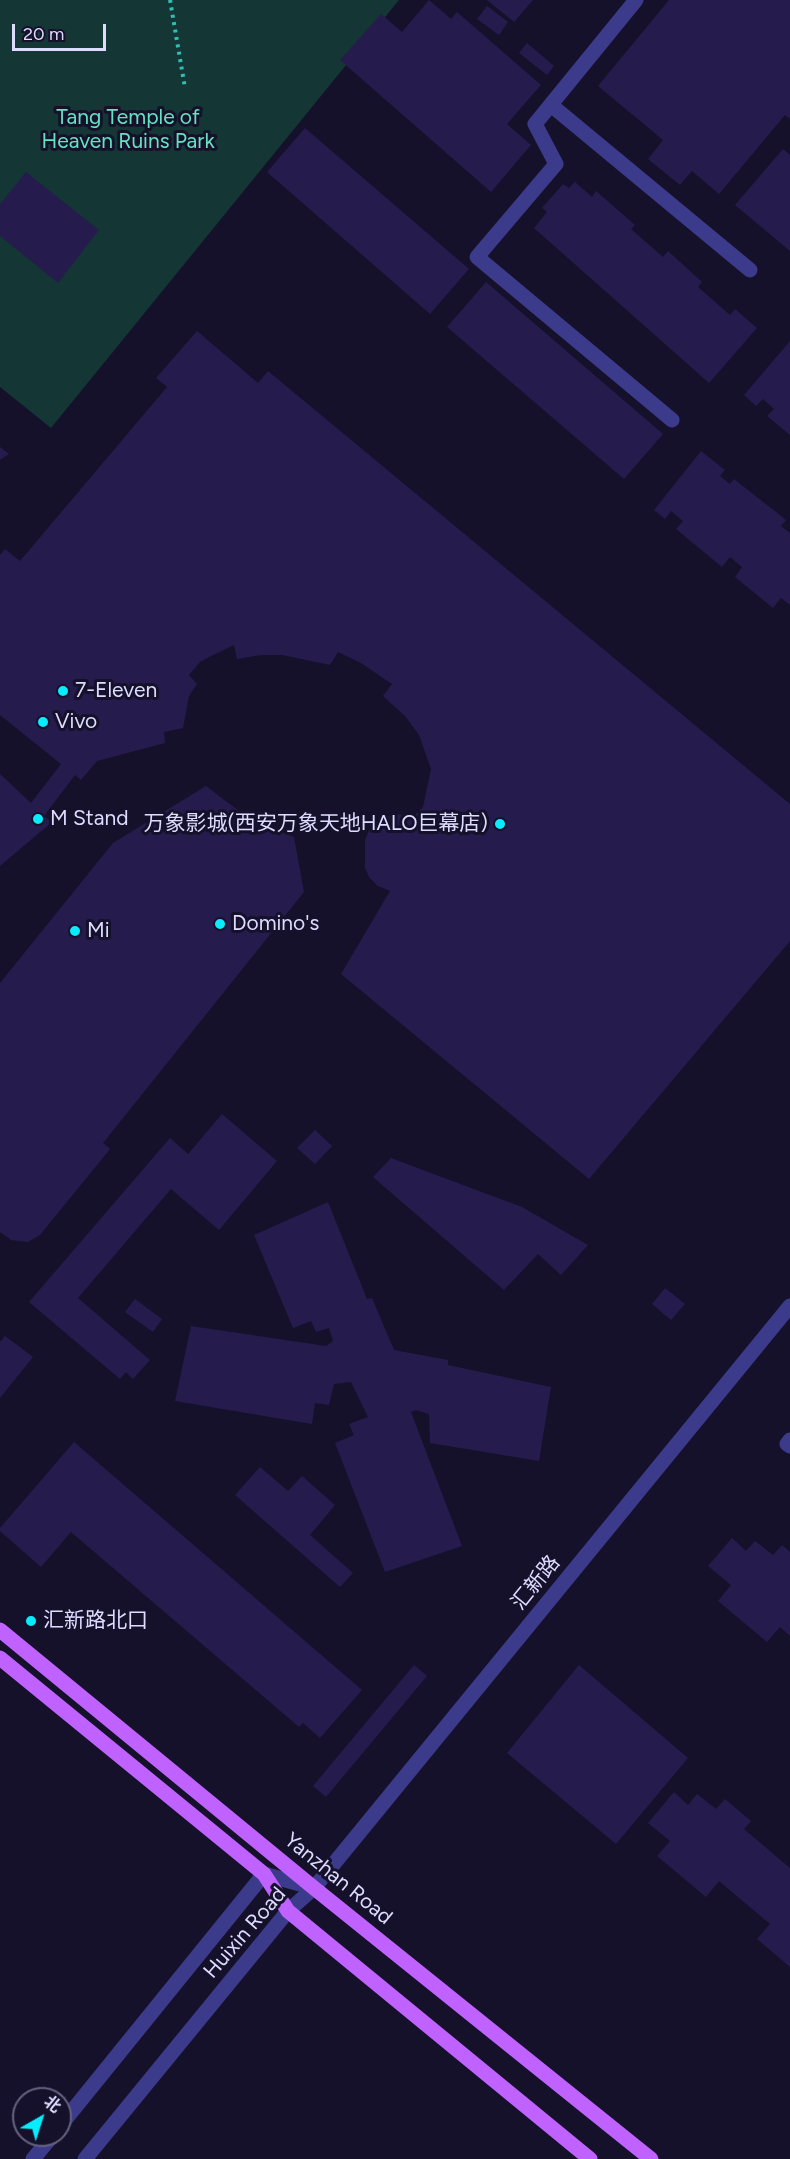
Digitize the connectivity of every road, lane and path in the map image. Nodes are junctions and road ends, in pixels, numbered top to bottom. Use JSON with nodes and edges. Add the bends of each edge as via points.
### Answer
{"nodes":[{"id":1,"x":170,"y":0,"type":"edge"},
{"id":2,"x":636,"y":0,"type":"edge"},
{"id":3,"x":185,"y":88,"type":"dead end"},
{"id":4,"x":551,"y":105,"type":"junction"},
{"id":5,"x":750,"y":270,"type":"dead end"},
{"id":6,"x":672,"y":420,"type":"dead end"},
{"id":7,"x":790,"y":1306,"type":"edge"},
{"id":8,"x":790,"y":1440,"type":"edge"},
{"id":9,"x":790,"y":1446,"type":"edge"},
{"id":10,"x":0,"y":1630,"type":"edge"},
{"id":11,"x":0,"y":1658,"type":"edge"},
{"id":12,"x":264,"y":1874,"type":"junction"},
{"id":13,"x":314,"y":1888,"type":"junction"},
{"id":14,"x":288,"y":1911,"type":"junction"},
{"id":15,"x":72,"y":2111,"type":"edge"},
{"id":16,"x":43,"y":2147,"type":"edge"},
{"id":17,"x":33,"y":2159,"type":"edge"},
{"id":18,"x":85,"y":2159,"type":"edge"},
{"id":19,"x":590,"y":2159,"type":"edge"},
{"id":20,"x":651,"y":2159,"type":"edge"}],
"edges":[{"from":1,"to":3,"type":"path"},
{"from":2,"to":4,"type":"street"},
{"from":4,"to":5,"type":"street"},
{"from":4,"to":6,"type":"street","via":[[535,124],[556,164],[477,257]]},
{"from":7,"to":13,"type":"street","name":"汇新路"},
{"from":8,"to":9,"type":"street"},
{"from":10,"to":13,"type":"main road","name":"Yanzhan Road"},
{"from":11,"to":12,"type":"main road","name":"Yanzhan Road"},
{"from":12,"to":13,"type":"street","name":"Huixin Road"},
{"from":12,"to":14,"type":"main road","name":"Yanzhan Road"},
{"from":12,"to":15,"type":"street","name":"Huixin Road"},
{"from":13,"to":14,"type":"street","name":"Huixin Road"},
{"from":13,"to":20,"type":"main road","name":"Yanzhan Road"},
{"from":14,"to":18,"type":"street","name":"Huixin Road"},
{"from":14,"to":19,"type":"main road","name":"Yanzhan Road"},
{"from":16,"to":17,"type":"street"}]}
